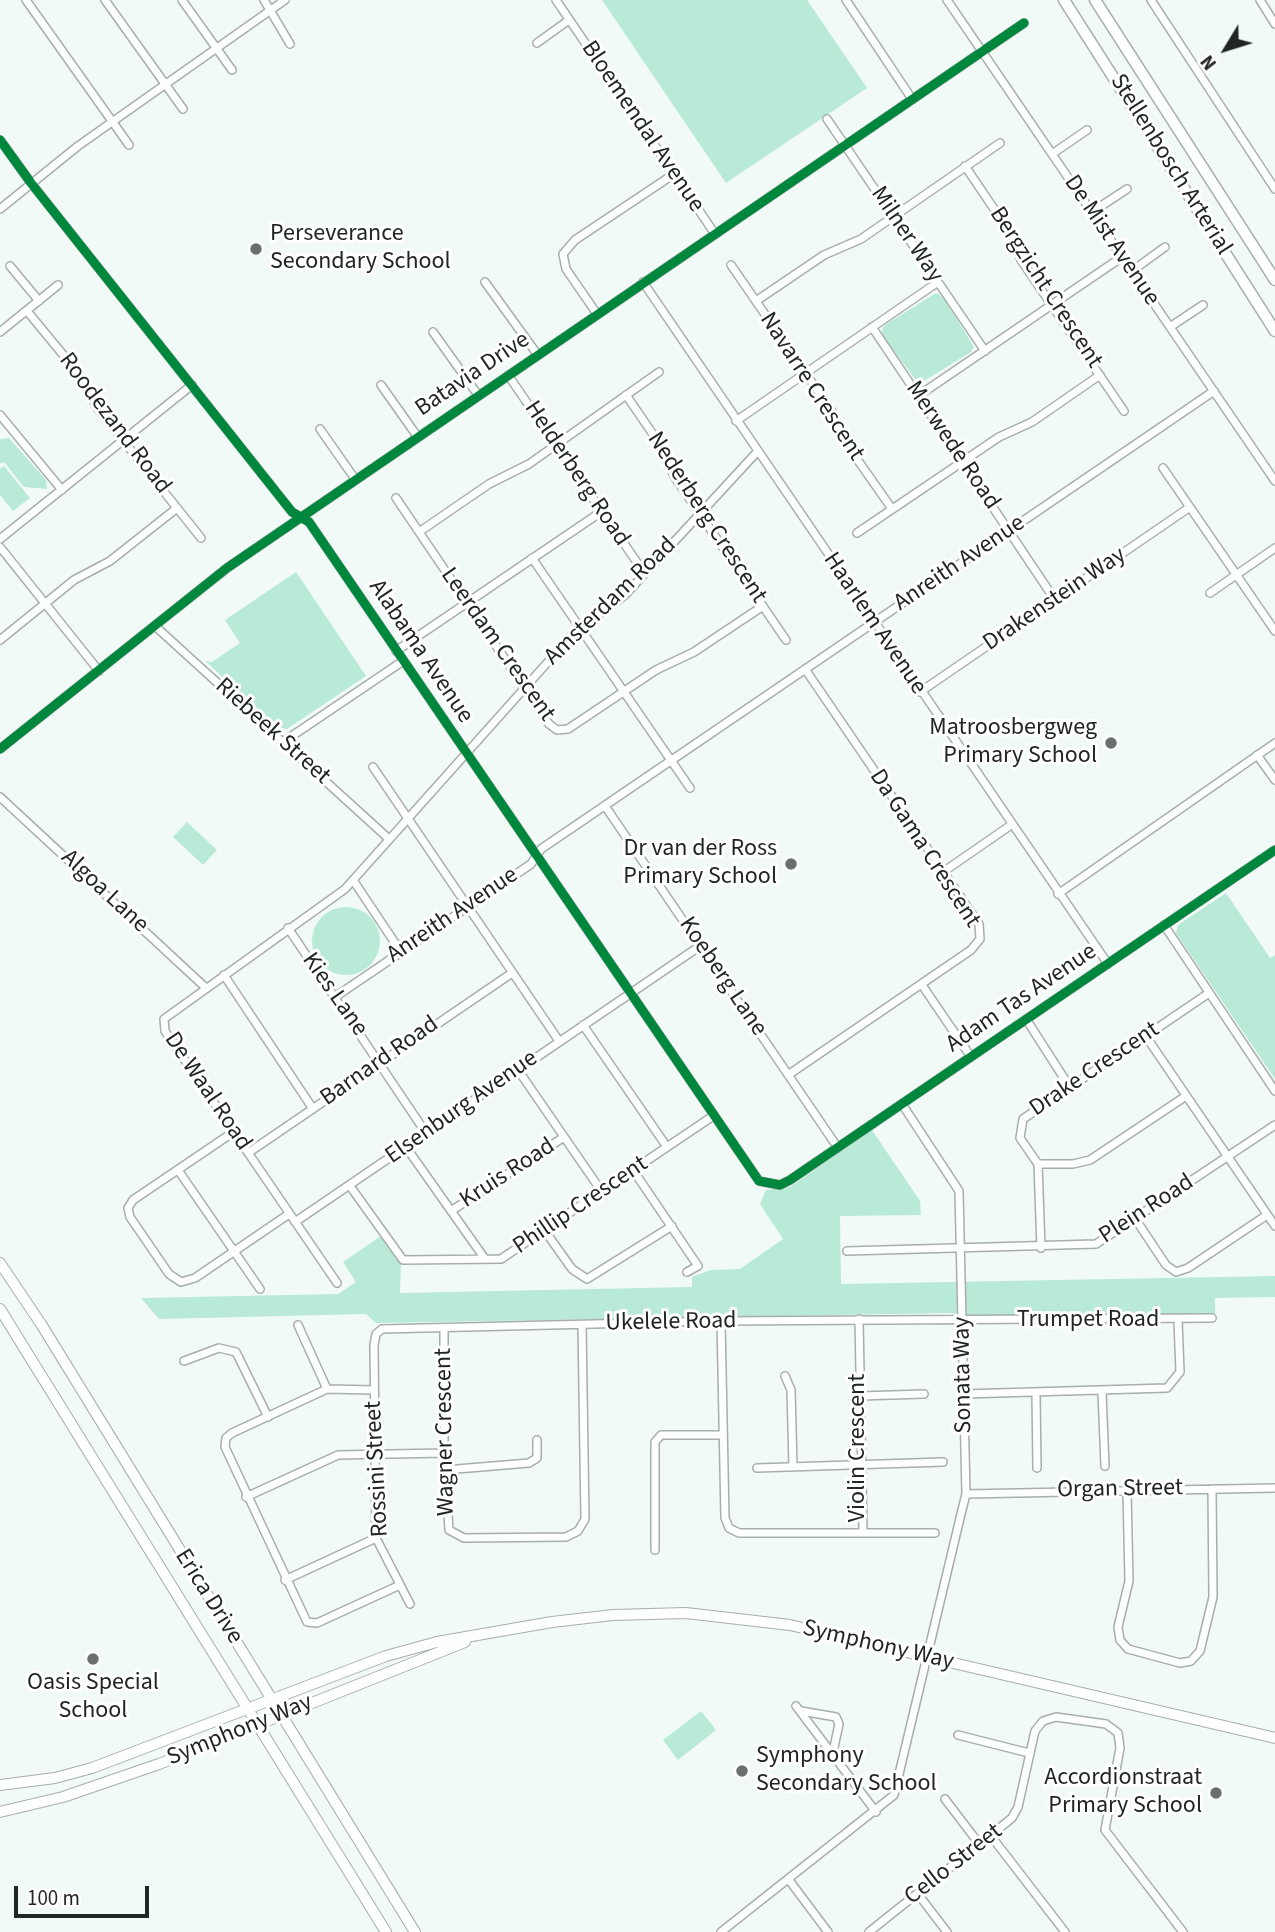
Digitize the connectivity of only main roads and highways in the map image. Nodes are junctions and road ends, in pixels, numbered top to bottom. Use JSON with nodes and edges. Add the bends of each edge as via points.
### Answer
{"nodes":[{"id":1,"x":1064,"y":0,"type":"edge"},
{"id":2,"x":1095,"y":0,"type":"edge"},
{"id":3,"x":1275,"y":280,"type":"edge"},
{"id":4,"x":1275,"y":331,"type":"edge"},
{"id":5,"x":0,"y":1263,"type":"edge"},
{"id":6,"x":0,"y":1309,"type":"edge"},
{"id":7,"x":475,"y":1637,"type":"junction"},
{"id":8,"x":270,"y":1699,"type":"junction"},
{"id":9,"x":247,"y":1707,"type":"junction"},
{"id":10,"x":281,"y":1716,"type":"junction"},
{"id":11,"x":258,"y":1725,"type":"junction"},
{"id":12,"x":1275,"y":1738,"type":"edge"},
{"id":13,"x":0,"y":1785,"type":"edge"},
{"id":14,"x":0,"y":1812,"type":"edge"},
{"id":15,"x":386,"y":1932,"type":"edge"},
{"id":16,"x":415,"y":1932,"type":"edge"}],
"edges":[{"from":1,"to":4,"type":"main road","name":"Stellenbosch Arterial"},
{"from":2,"to":3,"type":"main road","name":"Stellenbosch Arterial"},
{"from":5,"to":8,"type":"main road","name":"Erica Drive"},
{"from":6,"to":9,"type":"main road","name":"Erica Drive"},
{"from":7,"to":8,"type":"main road","name":"Symphony Way","via":[[386,1656]]},
{"from":7,"to":10,"type":"main road","name":"Symphony Way"},
{"from":7,"to":12,"type":"main road","name":"Symphony Way","via":[[564,1620],[686,1613],[790,1626]]},
{"from":8,"to":9,"type":"main road","name":"Symphony Way"},
{"from":8,"to":10,"type":"main road","name":"Erica Drive"},
{"from":9,"to":11,"type":"main road","name":"Erica Drive"},
{"from":9,"to":13,"type":"main road","name":"Symphony Way","via":[[92,1768]]},
{"from":10,"to":11,"type":"main road","name":"Symphony Way"},
{"from":10,"to":16,"type":"main road","name":"Erica Drive"},
{"from":11,"to":14,"type":"main road","name":"Symphony Way","via":[[93,1788]]},
{"from":11,"to":15,"type":"main road","name":"Erica Drive"}]}
